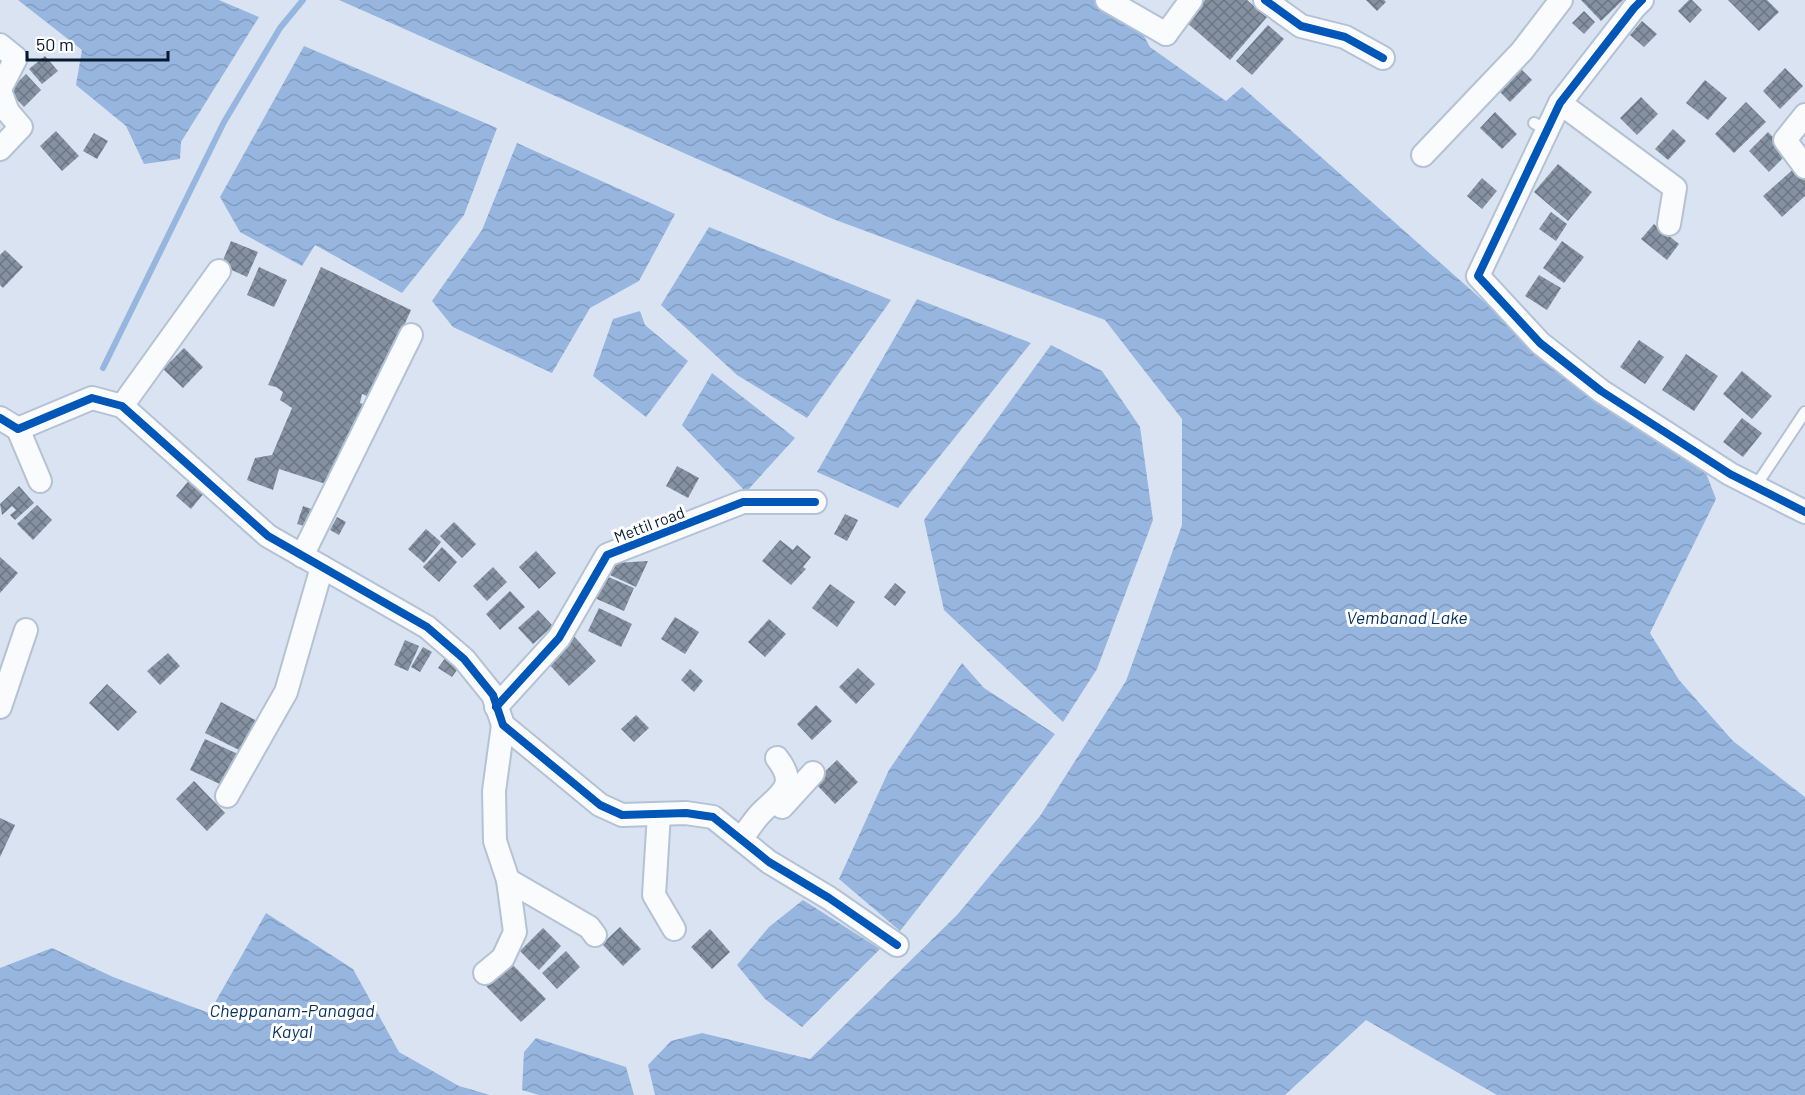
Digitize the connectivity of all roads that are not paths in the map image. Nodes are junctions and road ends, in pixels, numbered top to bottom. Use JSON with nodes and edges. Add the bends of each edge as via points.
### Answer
{"nodes":[{"id":1,"x":1107,"y":0,"type":"edge"},
{"id":2,"x":1191,"y":0,"type":"edge"},
{"id":3,"x":1264,"y":0,"type":"edge"},
{"id":4,"x":1562,"y":0,"type":"edge"},
{"id":5,"x":1642,"y":0,"type":"edge"},
{"id":6,"x":1191,"y":30,"type":"dead end"},
{"id":7,"x":1166,"y":34,"type":"junction"},
{"id":8,"x":0,"y":45,"type":"edge"},
{"id":9,"x":1383,"y":58,"type":"dead end"},
{"id":10,"x":0,"y":90,"type":"edge"},
{"id":11,"x":1560,"y":102,"type":"junction"},
{"id":12,"x":1805,"y":116,"type":"edge"},
{"id":13,"x":0,"y":149,"type":"edge"},
{"id":14,"x":1423,"y":155,"type":"dead end"},
{"id":15,"x":1805,"y":166,"type":"edge"},
{"id":16,"x":1669,"y":224,"type":"dead end"},
{"id":17,"x":219,"y":271,"type":"dead end"},
{"id":18,"x":411,"y":335,"type":"dead end"},
{"id":19,"x":122,"y":406,"type":"junction"},
{"id":20,"x":1805,"y":412,"type":"edge"},
{"id":21,"x":9,"y":423,"type":"edge"},
{"id":22,"x":40,"y":481,"type":"dead end"},
{"id":23,"x":1755,"y":487,"type":"junction"},
{"id":24,"x":815,"y":502,"type":"dead end"},
{"id":25,"x":1805,"y":513,"type":"edge"},
{"id":26,"x":302,"y":556,"type":"junction"},
{"id":27,"x":322,"y":567,"type":"junction"},
{"id":28,"x":26,"y":630,"type":"dead end"},
{"id":29,"x":0,"y":706,"type":"edge"},
{"id":30,"x":500,"y":716,"type":"junction"},
{"id":31,"x":777,"y":758,"type":"dead end"},
{"id":32,"x":813,"y":773,"type":"dead end"},
{"id":33,"x":227,"y":796,"type":"dead end"},
{"id":34,"x":659,"y":814,"type":"junction"},
{"id":35,"x":745,"y":841,"type":"junction"},
{"id":36,"x":508,"y":880,"type":"junction"},
{"id":37,"x":674,"y":929,"type":"dead end"},
{"id":38,"x":595,"y":935,"type":"dead end"},
{"id":39,"x":897,"y":945,"type":"dead end"},
{"id":40,"x":485,"y":973,"type":"dead end"}],
"edges":[{"from":1,"to":7,"type":"street"},
{"from":2,"to":7,"type":"street"},
{"from":3,"to":9,"type":"street","via":[[1301,27],[1345,37]]},
{"from":4,"to":14,"type":"street","via":[[1522,51]]},
{"from":5,"to":11,"type":"street"},
{"from":6,"to":7,"type":"street"},
{"from":8,"to":10,"type":"street","via":[[15,58]]},
{"from":10,"to":13,"type":"street","via":[[8,112],[21,127]]},
{"from":11,"to":16,"type":"street","via":[[1675,188]]},
{"from":11,"to":23,"type":"street","via":[[1540,126],[1478,276],[1540,343],[1601,391]]},
{"from":12,"to":15,"type":"street","via":[[1785,140]]},
{"from":17,"to":19,"type":"street"},
{"from":18,"to":26,"type":"street"},
{"from":19,"to":21,"type":"street","via":[[92,398]]},
{"from":19,"to":26,"type":"street","via":[[268,536]]},
{"from":20,"to":23,"type":"lane"},
{"from":21,"to":22,"type":"street"},
{"from":23,"to":25,"type":"street"},
{"from":24,"to":30,"type":"street","name":"Mettil road","via":[[743,502],[607,555],[559,639]]},
{"from":26,"to":27,"type":"street"},
{"from":27,"to":30,"type":"street","via":[[427,627],[464,660],[493,695]]},
{"from":27,"to":33,"type":"street","via":[[286,692]]},
{"from":28,"to":29,"type":"street"},
{"from":30,"to":34,"type":"street","via":[[600,805],[622,815]]},
{"from":30,"to":36,"type":"street","via":[[495,841]]},
{"from":31,"to":35,"type":"street","via":[[786,769],[787,783],[780,796],[761,813]]},
{"from":32,"to":35,"type":"street"},
{"from":34,"to":35,"type":"street","via":[[713,817]]},
{"from":34,"to":37,"type":"street","via":[[654,895]]},
{"from":35,"to":39,"type":"street","via":[[769,862]]},
{"from":36,"to":38,"type":"street","via":[[589,927]]},
{"from":36,"to":40,"type":"street","via":[[515,932],[503,958]]}]}
